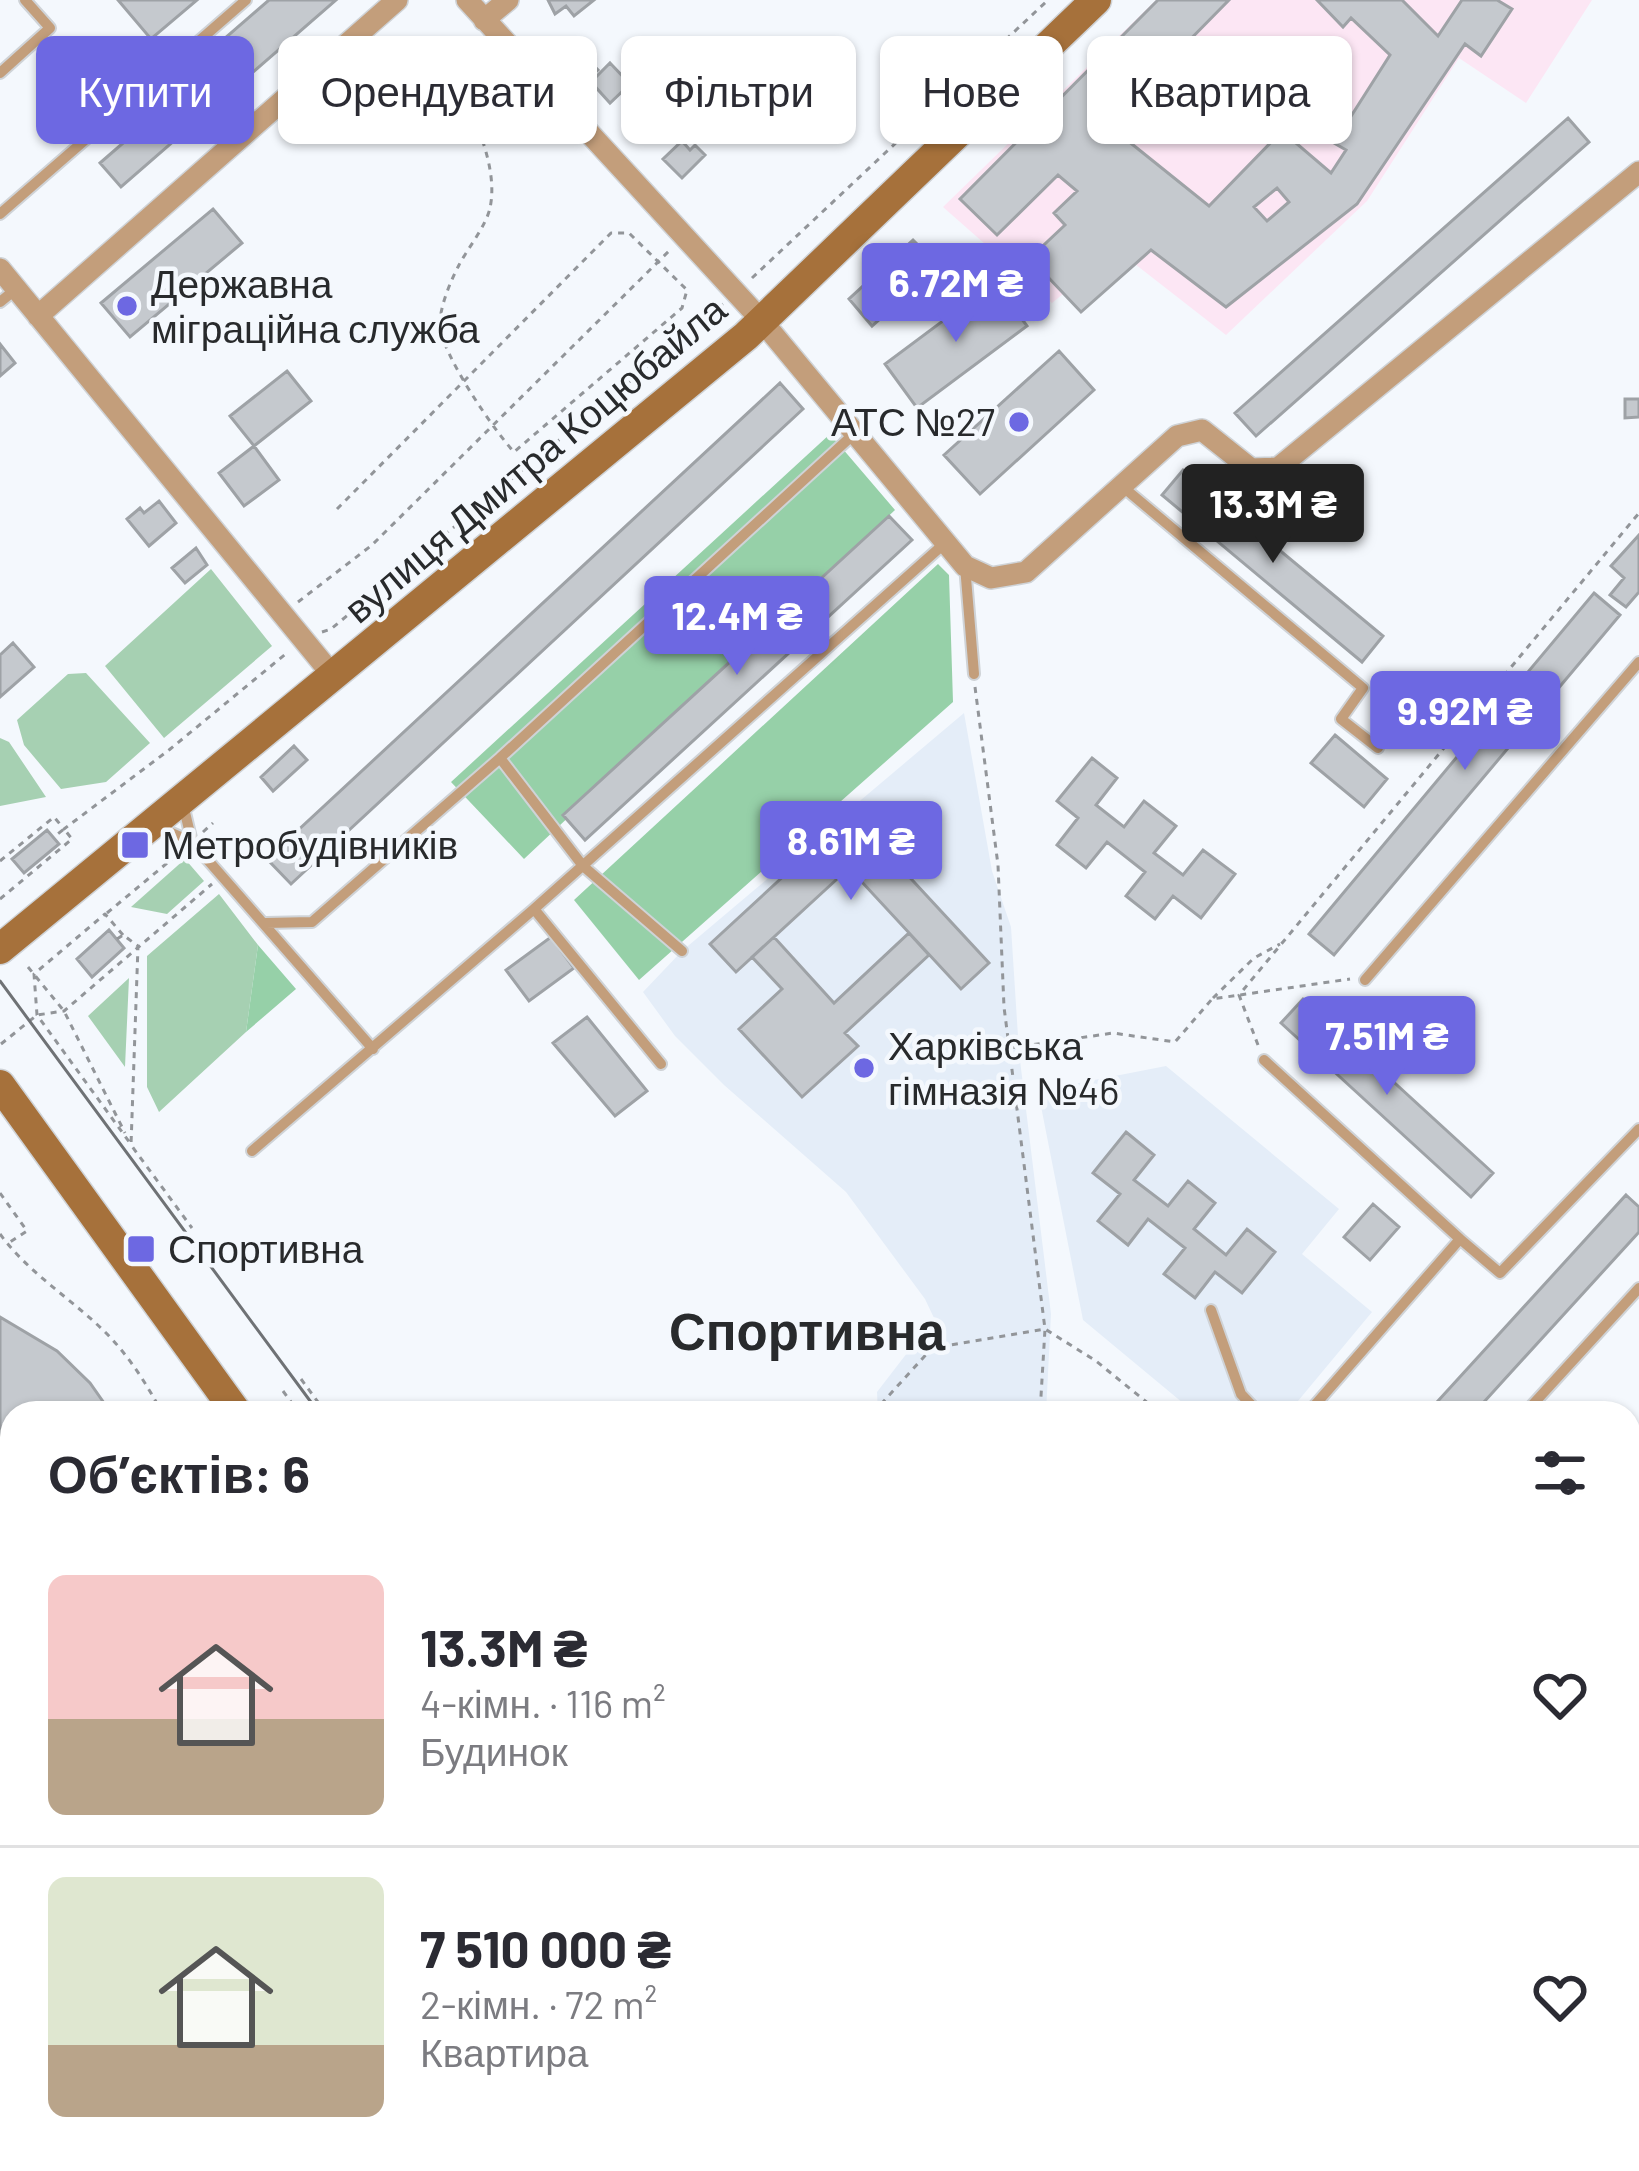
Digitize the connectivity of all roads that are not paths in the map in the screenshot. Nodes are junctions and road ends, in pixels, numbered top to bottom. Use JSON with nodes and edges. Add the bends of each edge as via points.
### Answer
{"nodes":[{"id":1,"x":25,"y":0,"type":"edge"},
{"id":2,"x":397,"y":0,"type":"edge"},
{"id":3,"x":466,"y":0,"type":"edge"},
{"id":4,"x":508,"y":0,"type":"edge"},
{"id":5,"x":1096,"y":0,"type":"edge"},
{"id":6,"x":240,"y":2,"type":"edge"},
{"id":7,"x":484,"y":20,"type":"junction"},
{"id":8,"x":0,"y":73,"type":"edge"},
{"id":9,"x":1639,"y":172,"type":"edge"},
{"id":10,"x":0,"y":214,"type":"edge"},
{"id":11,"x":0,"y":269,"type":"edge"},
{"id":12,"x":8,"y":295,"type":"edge"},
{"id":13,"x":38,"y":316,"type":"junction"},
{"id":14,"x":762,"y":320,"type":"junction"},
{"id":15,"x":855,"y":433,"type":"junction"},
{"id":16,"x":1120,"y":484,"type":"junction"},
{"id":17,"x":945,"y":542,"type":"junction"},
{"id":18,"x":965,"y":566,"type":"junction"},
{"id":19,"x":1639,"y":662,"type":"edge"},
{"id":20,"x":974,"y":674,"type":"road end"},
{"id":21,"x":334,"y":677,"type":"junction"},
{"id":22,"x":1378,"y":748,"type":"dead end"},
{"id":23,"x":500,"y":758,"type":"junction"},
{"id":24,"x":182,"y":802,"type":"junction"},
{"id":25,"x":154,"y":824,"type":"junction"},
{"id":26,"x":192,"y":842,"type":"junction"},
{"id":27,"x":583,"y":866,"type":"junction"},
{"id":28,"x":535,"y":909,"type":"junction"},
{"id":29,"x":266,"y":923,"type":"junction"},
{"id":30,"x":0,"y":949,"type":"edge"},
{"id":31,"x":682,"y":951,"type":"dead end"},
{"id":32,"x":1359,"y":979,"type":"road end"},
{"id":33,"x":373,"y":1049,"type":"junction"},
{"id":34,"x":1264,"y":1060,"type":"road end"},
{"id":35,"x":661,"y":1064,"type":"dead end"},
{"id":36,"x":0,"y":1085,"type":"edge"},
{"id":37,"x":1639,"y":1129,"type":"edge"},
{"id":38,"x":252,"y":1151,"type":"dead end"},
{"id":39,"x":1460,"y":1239,"type":"junction"},
{"id":40,"x":1639,"y":1288,"type":"edge"},
{"id":41,"x":1210,"y":1310,"type":"dead end"},
{"id":42,"x":228,"y":1401,"type":"edge"},
{"id":43,"x":1247,"y":1401,"type":"edge"},
{"id":44,"x":1318,"y":1401,"type":"edge"},
{"id":45,"x":1536,"y":1401,"type":"edge"}],
"edges":[{"from":1,"to":8,"type":"lane","via":[[50,28]]},
{"from":2,"to":13,"type":"street"},
{"from":3,"to":7,"type":"street"},
{"from":4,"to":7,"type":"street"},
{"from":5,"to":14,"type":"main road","name":"вулиця Дмитра Коцюбайла"},
{"from":6,"to":10,"type":"lane"},
{"from":7,"to":14,"type":"street"},
{"from":9,"to":16,"type":"street","via":[[1277,468],[1251,470],[1202,430],[1177,436]]},
{"from":11,"to":12,"type":"street"},
{"from":12,"to":13,"type":"street"},
{"from":13,"to":21,"type":"street"},
{"from":14,"to":15,"type":"street"},
{"from":14,"to":21,"type":"main road","name":"вулиця Дмитра Коцюбайла"},
{"from":15,"to":17,"type":"street"},
{"from":15,"to":23,"type":"lane"},
{"from":16,"to":18,"type":"street","via":[[1026,572],[991,578]]},
{"from":16,"to":22,"type":"lane","via":[[1363,688],[1341,719]]},
{"from":17,"to":18,"type":"street"},
{"from":17,"to":27,"type":"lane"},
{"from":18,"to":20,"type":"lane"},
{"from":19,"to":32,"type":"lane"},
{"from":21,"to":24,"type":"main road","name":"вулиця Дмитра Коцюбайла"},
{"from":23,"to":27,"type":"lane"},
{"from":23,"to":29,"type":"lane","via":[[312,922]]},
{"from":24,"to":25,"type":"main road","name":"вулиця Дмитра Коцюбайла"},
{"from":24,"to":26,"type":"lane"},
{"from":25,"to":26,"type":"lane"},
{"from":25,"to":30,"type":"main road","name":"вулиця Дмитра Коцюбайла"},
{"from":26,"to":29,"type":"lane"},
{"from":27,"to":28,"type":"lane"},
{"from":27,"to":31,"type":"lane"},
{"from":28,"to":33,"type":"lane"},
{"from":28,"to":35,"type":"lane"},
{"from":29,"to":33,"type":"lane"},
{"from":33,"to":38,"type":"lane"},
{"from":34,"to":39,"type":"lane"},
{"from":36,"to":42,"type":"main road"},
{"from":37,"to":39,"type":"lane","via":[[1501,1273]]},
{"from":39,"to":44,"type":"lane"},
{"from":40,"to":45,"type":"lane"},
{"from":41,"to":43,"type":"lane"}]}
